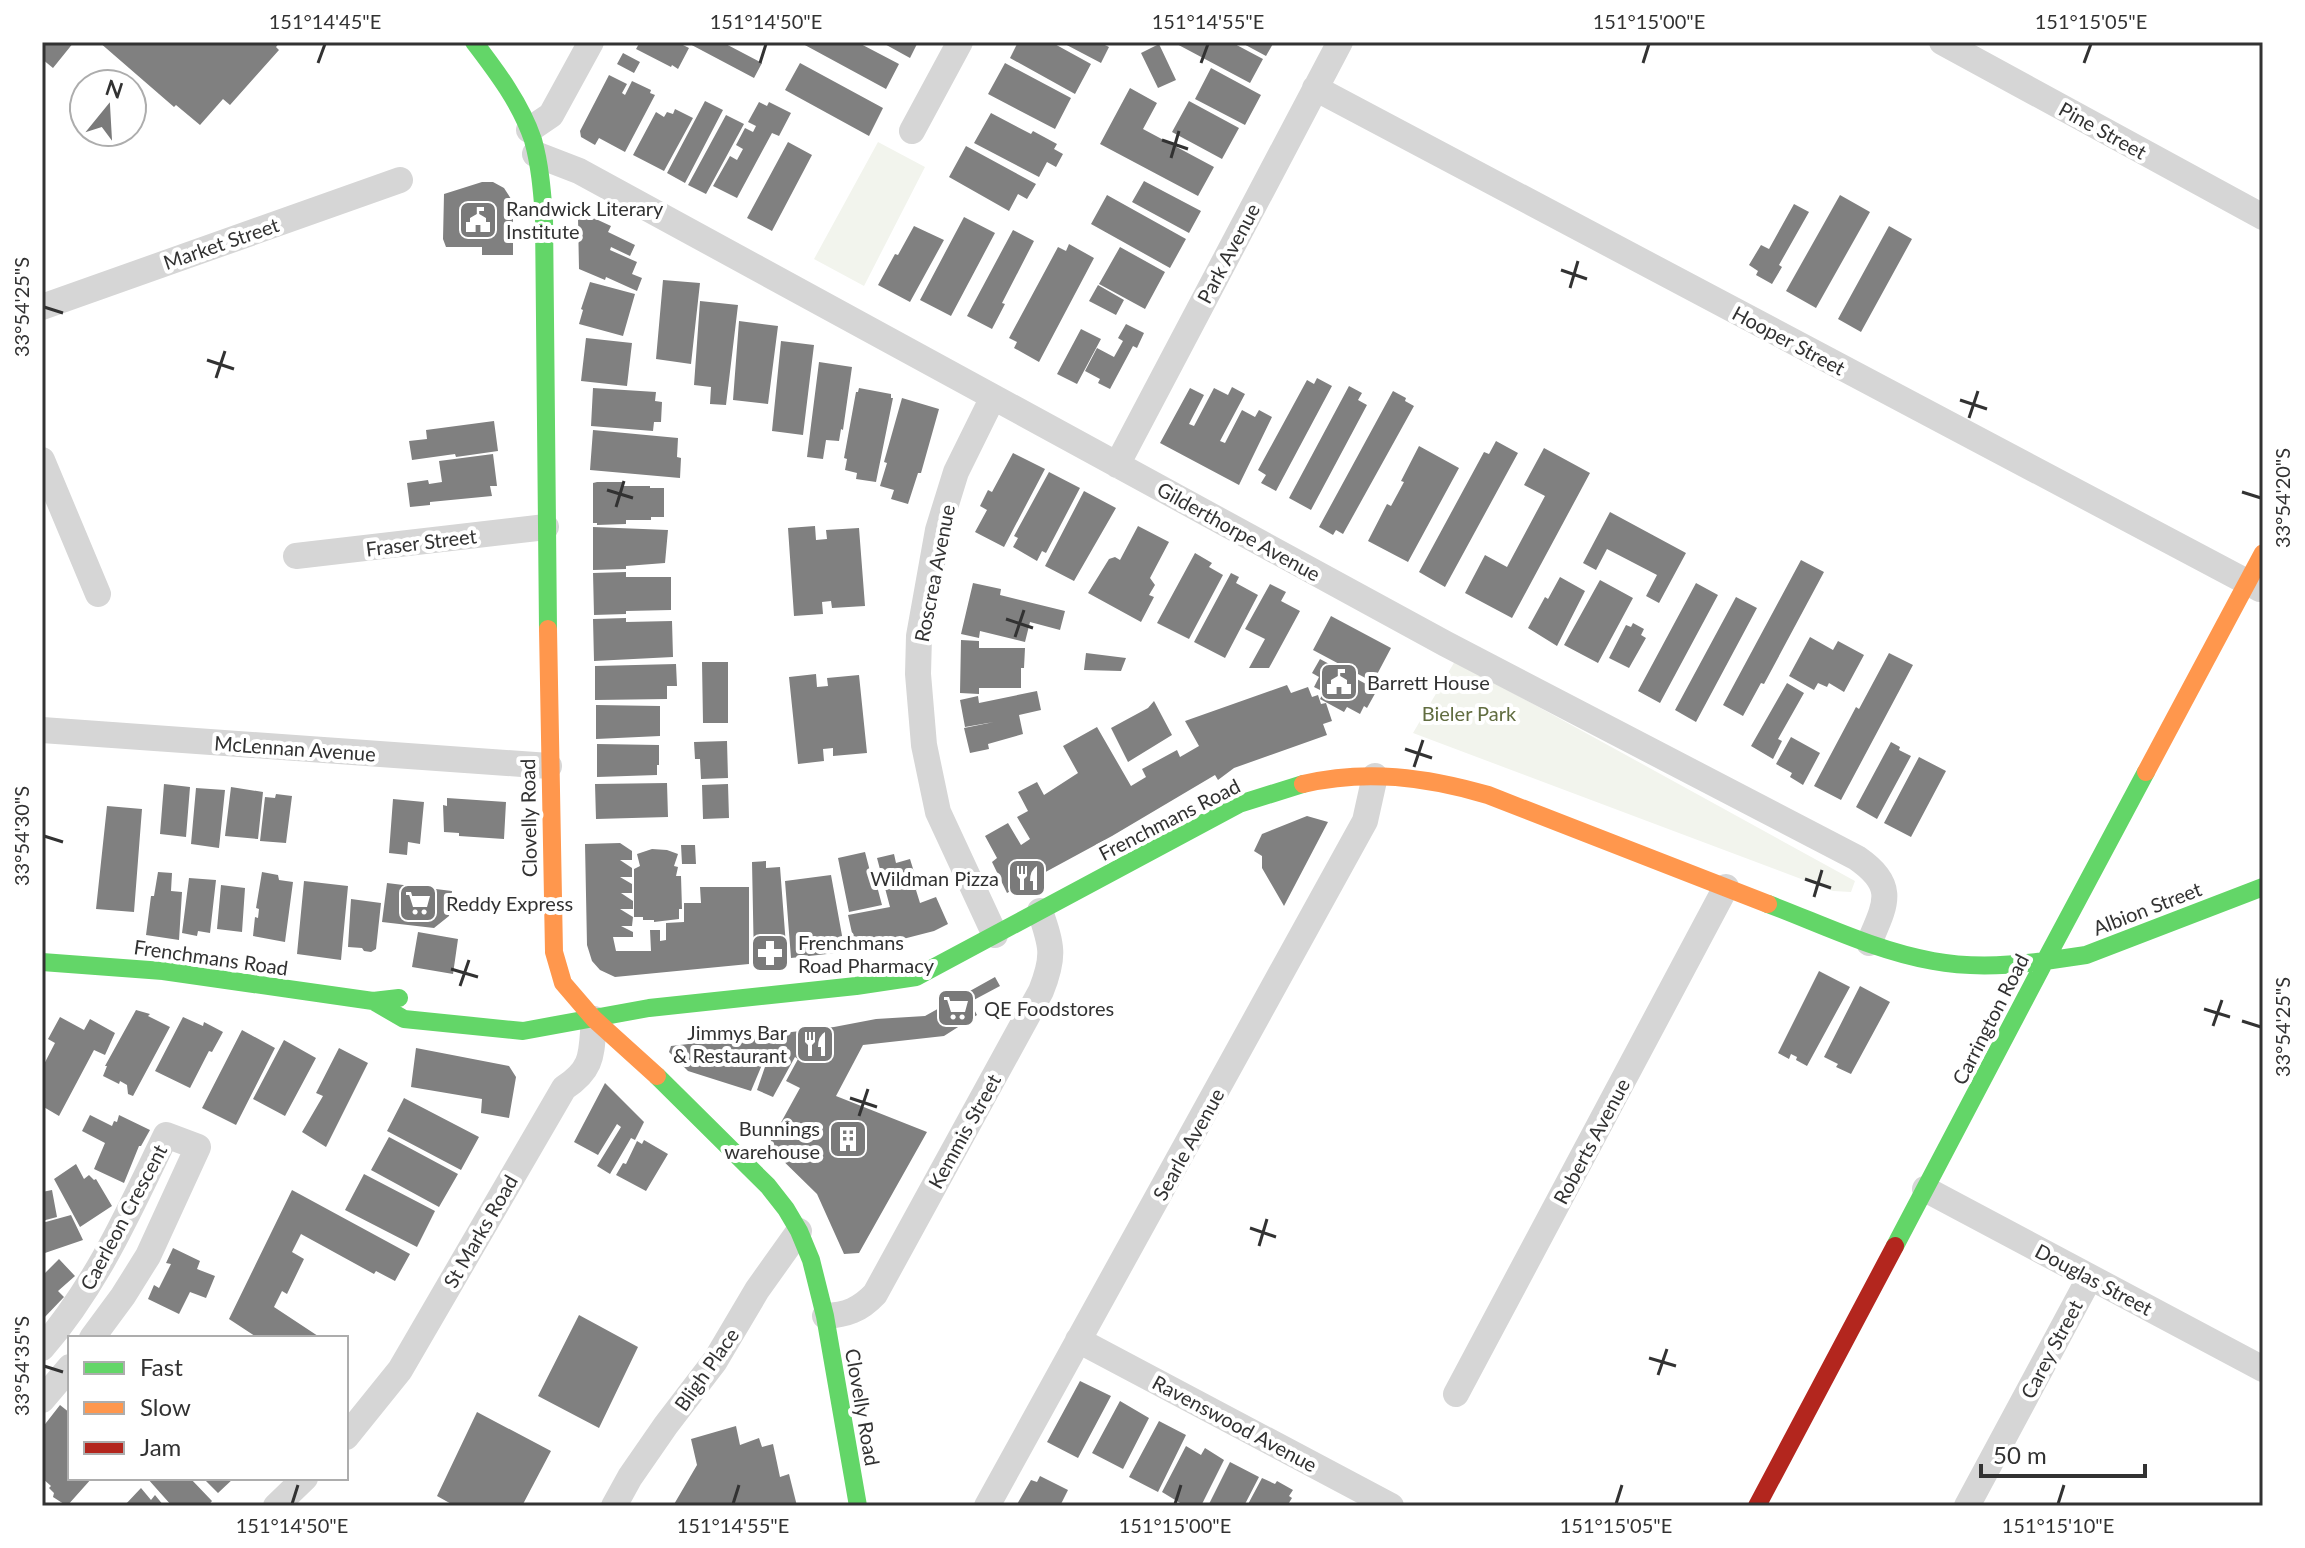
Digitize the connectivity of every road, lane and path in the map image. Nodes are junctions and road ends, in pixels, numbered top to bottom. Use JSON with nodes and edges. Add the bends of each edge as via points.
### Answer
{"nodes":[{"id":1,"x":474,"y":42,"type":"edge"},
{"id":2,"x":591,"y":42,"type":"edge"},
{"id":3,"x":960,"y":42,"type":"edge"},
{"id":4,"x":1340,"y":42,"type":"edge"},
{"id":5,"x":1942,"y":42,"type":"edge"},
{"id":6,"x":1315,"y":88,"type":"junction"},
{"id":7,"x":912,"y":131,"type":"dead end"},
{"id":8,"x":532,"y":142,"type":"junction"},
{"id":9,"x":400,"y":180,"type":"dead end"},
{"id":10,"x":2263,"y":217,"type":"edge"},
{"id":11,"x":42,"y":307,"type":"edge"},
{"id":12,"x":993,"y":397,"type":"junction"},
{"id":13,"x":42,"y":460,"type":"edge"},
{"id":14,"x":1117,"y":465,"type":"junction"},
{"id":15,"x":546,"y":527,"type":"junction"},
{"id":16,"x":2263,"y":553,"type":"edge"},
{"id":17,"x":296,"y":556,"type":"dead end"},
{"id":18,"x":2255,"y":586,"type":"edge"},
{"id":19,"x":98,"y":594,"type":"dead end"},
{"id":20,"x":42,"y":730,"type":"edge"},
{"id":21,"x":549,"y":766,"type":"junction"},
{"id":22,"x":1375,"y":776,"type":"junction"},
{"id":23,"x":2088,"y":877,"type":"junction"},
{"id":24,"x":1726,"y":887,"type":"junction"},
{"id":25,"x":2263,"y":887,"type":"edge"},
{"id":26,"x":1040,"y":911,"type":"junction"},
{"id":27,"x":995,"y":935,"type":"junction"},
{"id":28,"x":2127,"y":940,"type":"junction"},
{"id":29,"x":1869,"y":943,"type":"junction"},
{"id":30,"x":2045,"y":961,"type":"junction"},
{"id":31,"x":42,"y":962,"type":"edge"},
{"id":32,"x":419,"y":999,"type":"dead end"},
{"id":33,"x":373,"y":1001,"type":"junction"},
{"id":34,"x":537,"y":1011,"type":"dead end"},
{"id":35,"x":594,"y":1019,"type":"junction"},
{"id":36,"x":1925,"y":1189,"type":"junction"},
{"id":37,"x":799,"y":1231,"type":"junction"},
{"id":38,"x":2090,"y":1277,"type":"junction"},
{"id":39,"x":825,"y":1316,"type":"junction"},
{"id":40,"x":93,"y":1336,"type":"edge"},
{"id":41,"x":1078,"y":1340,"type":"junction"},
{"id":42,"x":42,"y":1348,"type":"edge"},
{"id":43,"x":68,"y":1369,"type":"edge"},
{"id":44,"x":2263,"y":1369,"type":"edge"},
{"id":45,"x":1456,"y":1394,"type":"dead end"},
{"id":46,"x":42,"y":1400,"type":"edge"},
{"id":47,"x":348,"y":1435,"type":"edge"},
{"id":48,"x":303,"y":1480,"type":"edge"},
{"id":49,"x":276,"y":1506,"type":"edge"},
{"id":50,"x":614,"y":1506,"type":"edge"},
{"id":51,"x":858,"y":1506,"type":"edge"},
{"id":52,"x":987,"y":1506,"type":"edge"},
{"id":53,"x":1391,"y":1506,"type":"edge"},
{"id":54,"x":1757,"y":1506,"type":"edge"},
{"id":55,"x":1967,"y":1506,"type":"edge"}],
"edges":[{"from":1,"to":8,"type":"main road","name":"Clovelly Road","via":[[510,94]]},
{"from":2,"to":8,"type":"street"},
{"from":3,"to":7,"type":"street"},
{"from":4,"to":6,"type":"street","name":"Park Avenue"},
{"from":5,"to":10,"type":"street","name":"Pine Street"},
{"from":6,"to":14,"type":"street","name":"Park Avenue"},
{"from":6,"to":18,"type":"street","name":"Hooper Street"},
{"from":8,"to":12,"type":"street","name":"Gilderthorpe Avenue"},
{"from":8,"to":15,"type":"main road","name":"Clovelly Road","via":[[544,216]]},
{"from":9,"to":11,"type":"street","name":"Market Street"},
{"from":12,"to":14,"type":"street","name":"Gilderthorpe Avenue"},
{"from":12,"to":27,"type":"street","name":"Roscrea Avenue","via":[[956,472],[938,530],[919,636],[918,674],[928,775],[938,812]]},
{"from":13,"to":19,"type":"street"},
{"from":14,"to":29,"type":"street","name":"Gilderthorpe Avenue","via":[[1857,858],[1883,883],[1881,912]]},
{"from":15,"to":17,"type":"street","name":"Fraser Street"},
{"from":15,"to":21,"type":"main road","name":"Clovelly Road"},
{"from":16,"to":18,"type":"main road","name":"Carrington Road"},
{"from":18,"to":23,"type":"main road","name":"Carrington Road"},
{"from":20,"to":21,"type":"street","name":"McLennan Avenue"},
{"from":21,"to":35,"type":"main road","name":"Clovelly Road","via":[[554,952],[563,983]]},
{"from":22,"to":24,"type":"main road","name":"Frenchmans Road","via":[[1455,784]]},
{"from":22,"to":26,"type":"main road","name":"Frenchmans Road","via":[[1327,779],[1239,804]]},
{"from":22,"to":41,"type":"street","name":"Searle Avenue","via":[[1365,821]]},
{"from":23,"to":28,"type":"main road","via":[[2089,903],[2098,920]]},
{"from":23,"to":30,"type":"main road","name":"Carrington Road"},
{"from":24,"to":29,"type":"main road","name":"Frenchmans Road"},
{"from":24,"to":45,"type":"street","name":"Roberts Avenue"},
{"from":25,"to":28,"type":"main road","name":"Albion Street"},
{"from":26,"to":27,"type":"main road","name":"Frenchmans Road"},
{"from":26,"to":39,"type":"street","name":"Kemmis Street","via":[[1051,943],[1041,991],[875,1294],[849,1313]]},
{"from":27,"to":35,"type":"main road","name":"Frenchmans Road","via":[[916,977]]},
{"from":28,"to":30,"type":"main road","name":"Albion Street","via":[[2086,955]]},
{"from":29,"to":30,"type":"main road","name":"Frenchmans Road","via":[[1939,962]]},
{"from":30,"to":36,"type":"main road","name":"Carrington Road"},
{"from":31,"to":33,"type":"main road","name":"Frenchmans Road","via":[[163,971]]},
{"from":32,"to":33,"type":"main road","name":"Frenchmans Road"},
{"from":33,"to":35,"type":"main road","name":"Frenchmans Road","via":[[404,1019],[470,1027],[523,1031]]},
{"from":34,"to":35,"type":"main road","name":"Frenchmans Road"},
{"from":35,"to":37,"type":"main road","name":"Clovelly Road","via":[[768,1186]]},
{"from":35,"to":47,"type":"street","name":"St Marks Road","via":[[589,1063],[564,1088],[400,1370]]},
{"from":36,"to":38,"type":"street","name":"Douglas Street"},
{"from":36,"to":54,"type":"main road","name":"Carrington Road"},
{"from":37,"to":39,"type":"main road","name":"Clovelly Road"},
{"from":37,"to":50,"type":"street","name":"Bligh Place"},
{"from":38,"to":44,"type":"street","name":"Douglas Street"},
{"from":38,"to":55,"type":"street","name":"Carey Street"},
{"from":39,"to":51,"type":"main road","name":"Clovelly Road"},
{"from":40,"to":42,"type":"street","name":"Caerleon Crescent","via":[[148,1256],[198,1147],[166,1135],[114,1244],[67,1320]]},
{"from":41,"to":52,"type":"street","name":"Searle Avenue"},
{"from":41,"to":53,"type":"street","name":"Ravenswood Avenue"},
{"from":43,"to":46,"type":"street"},
{"from":48,"to":49,"type":"street"}]}
